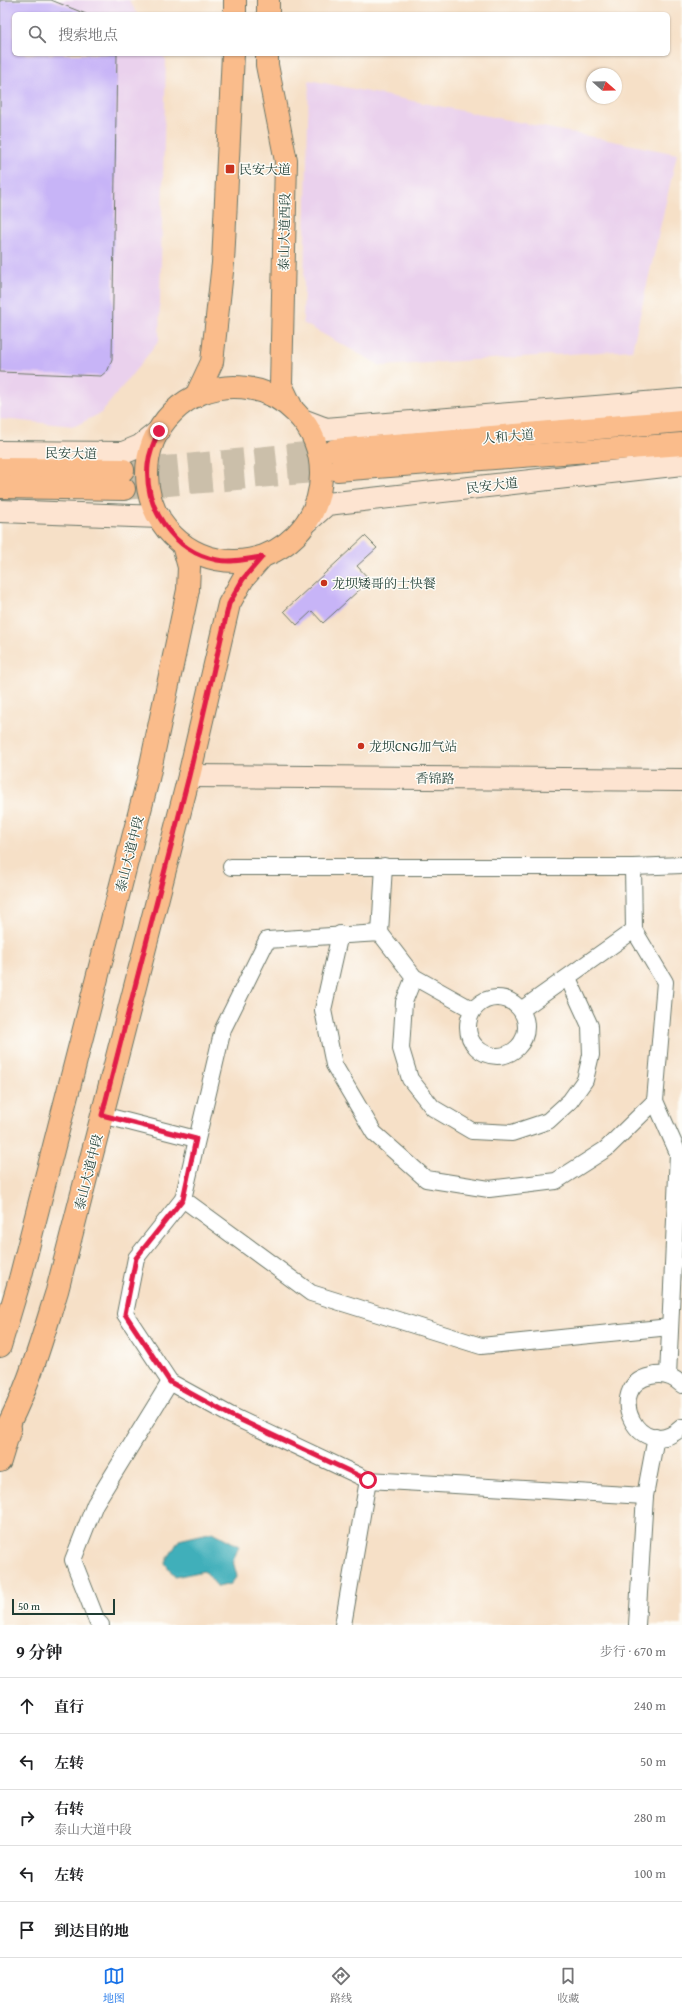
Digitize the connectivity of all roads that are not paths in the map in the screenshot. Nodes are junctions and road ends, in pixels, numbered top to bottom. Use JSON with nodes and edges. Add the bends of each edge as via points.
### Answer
{"nodes":[{"id":1,"x":268,"y":0,"type":"edge"},
{"id":2,"x":268,"y":12,"type":"edge"},
{"id":3,"x":233,"y":56,"type":"edge"},
{"id":4,"x":267,"y":56,"type":"edge"},
{"id":5,"x":196,"y":396,"type":"junction"},
{"id":6,"x":682,"y":400,"type":"edge"},
{"id":7,"x":299,"y":415,"type":"junction"},
{"id":8,"x":682,"y":421,"type":"edge"},
{"id":9,"x":159,"y":431,"type":"junction"},
{"id":10,"x":682,"y":444,"type":"edge"},
{"id":11,"x":0,"y":452,"type":"edge"},
{"id":12,"x":682,"y":464,"type":"edge"},
{"id":13,"x":0,"y":469,"type":"edge"},
{"id":14,"x":0,"y":487,"type":"edge"},
{"id":15,"x":0,"y":511,"type":"edge"},
{"id":16,"x":159,"y":517,"type":"junction"},
{"id":17,"x":308,"y":521,"type":"junction"},
{"id":18,"x":183,"y":545,"type":"junction"},
{"id":19,"x":262,"y":557,"type":"junction"},
{"id":20,"x":189,"y":776,"type":"junction"},
{"id":21,"x":682,"y":780,"type":"edge"},
{"id":22,"x":682,"y":865,"type":"edge"},
{"id":23,"x":384,"y":866,"type":"junction"},
{"id":24,"x":232,"y":867,"type":"dead end"},
{"id":25,"x":633,"y":867,"type":"junction"},
{"id":26,"x":634,"y":930,"type":"junction"},
{"id":27,"x":340,"y":934,"type":"junction"},
{"id":28,"x":380,"y":934,"type":"junction"},
{"id":29,"x":414,"y":977,"type":"junction"},
{"id":30,"x":568,"y":978,"type":"junction"},
{"id":31,"x":473,"y":1010,"type":"junction"},
{"id":32,"x":521,"y":1010,"type":"junction"},
{"id":33,"x":655,"y":1101,"type":"junction"},
{"id":34,"x":102,"y":1115,"type":"junction"},
{"id":35,"x":196,"y":1139,"type":"junction"},
{"id":36,"x":183,"y":1199,"type":"junction"},
{"id":37,"x":670,"y":1327,"type":"junction"},
{"id":38,"x":0,"y":1346,"type":"edge"},
{"id":39,"x":668,"y":1376,"type":"junction"},
{"id":40,"x":170,"y":1382,"type":"junction"},
{"id":41,"x":682,"y":1385,"type":"edge"},
{"id":42,"x":12,"y":1419,"type":"junction"},
{"id":43,"x":682,"y":1427,"type":"edge"},
{"id":44,"x":656,"y":1438,"type":"junction"},
{"id":45,"x":0,"y":1440,"type":"edge"},
{"id":46,"x":0,"y":1461,"type":"edge"},
{"id":47,"x":368,"y":1480,"type":"junction"},
{"id":48,"x":645,"y":1496,"type":"junction"},
{"id":49,"x":101,"y":1625,"type":"edge"},
{"id":50,"x":343,"y":1625,"type":"edge"},
{"id":51,"x":637,"y":1625,"type":"edge"}],
"edges":[{"from":1,"to":2,"type":"main road"},
{"from":3,"to":5,"type":"main road","via":[[223,262],[212,362]]},
{"from":4,"to":7,"type":"main road","name":"泰山大道西段","via":[[286,161],[281,385]]},
{"from":5,"to":7,"type":"main road","via":[[220,388],[250,388],[277,398]]},
{"from":5,"to":9,"type":"main road","via":[[175,411]]},
{"from":6,"to":7,"type":"street","via":[[326,429]]},
{"from":7,"to":17,"type":"main road","name":"泰山大道西段","via":[[314,438],[320,456],[322,475],[319,494]]},
{"from":8,"to":10,"type":"main road","name":"人和大道","via":[[336,460]]},
{"from":9,"to":11,"type":"street","name":"民安大道","via":[[140,446],[123,453]]},
{"from":9,"to":16,"type":"main road","via":[[148,465],[151,501]]},
{"from":12,"to":17,"type":"street","name":"民安大道","via":[[327,504]]},
{"from":13,"to":14,"type":"main road","name":"民安大道","via":[[123,479]]},
{"from":15,"to":16,"type":"street"},
{"from":16,"to":18,"type":"main road","via":[[169,533]]},
{"from":17,"to":19,"type":"main road","via":[[288,543]]},
{"from":18,"to":19,"type":"main road","via":[[216,560],[233,562]]},
{"from":18,"to":38,"type":"main road","name":"泰山大道中段","via":[[189,567],[188,590],[148,779],[20,1279]]},
{"from":19,"to":20,"type":"main road","name":"泰山大道中段","via":[[243,579],[229,604]]},
{"from":20,"to":21,"type":"street","name":"香锦路"},
{"from":20,"to":34,"type":"main road","name":"泰山大道中段"},
{"from":22,"to":25,"type":"street"},
{"from":23,"to":24,"type":"street"},
{"from":23,"to":25,"type":"street"},
{"from":23,"to":28,"type":"street"},
{"from":25,"to":26,"type":"street"},
{"from":26,"to":30,"type":"street"},
{"from":26,"to":33,"type":"street","via":[[665,982]]},
{"from":27,"to":28,"type":"street"},
{"from":27,"to":33,"type":"street","via":[[323,1010],[334,1065],[374,1133],[426,1179],[489,1189],[556,1181],[606,1148]]},
{"from":27,"to":35,"type":"street","via":[[267,940],[223,1029]]},
{"from":28,"to":29,"type":"street"},
{"from":29,"to":30,"type":"street","via":[[404,1002],[401,1050],[410,1079],[433,1108],[472,1131],[512,1133],[548,1121],[570,1101],[585,1080],[591,1055],[590,1026]]},
{"from":29,"to":31,"type":"street"},
{"from":30,"to":32,"type":"street"},
{"from":31,"to":32,"type":"street","via":[[488,999],[497,998],[515,1004]]},
{"from":31,"to":32,"type":"street","via":[[469,1018],[470,1037],[481,1051],[498,1056],[514,1051],[525,1036],[526,1027]]},
{"from":33,"to":37,"type":"street","via":[[678,1153]]},
{"from":34,"to":35,"type":"street"},
{"from":34,"to":42,"type":"main road","name":"泰山大道中段","via":[[57,1291],[35,1360]]},
{"from":35,"to":36,"type":"street"},
{"from":36,"to":37,"type":"street","via":[[311,1293],[481,1346]]},
{"from":36,"to":40,"type":"street","via":[[136,1258],[125,1314]]},
{"from":37,"to":39,"type":"street"},
{"from":39,"to":41,"type":"street"},
{"from":39,"to":44,"type":"street","via":[[658,1374],[638,1382],[628,1400],[631,1421],[637,1429]]},
{"from":40,"to":47,"type":"street","via":[[230,1415]]},
{"from":40,"to":49,"type":"street","via":[[95,1504],[73,1560],[97,1621]]},
{"from":42,"to":45,"type":"main road","name":"泰山大道中段"},
{"from":42,"to":46,"type":"main road"},
{"from":43,"to":44,"type":"street","via":[[666,1437]]},
{"from":44,"to":48,"type":"street"},
{"from":47,"to":48,"type":"street"},
{"from":47,"to":50,"type":"street"},
{"from":48,"to":51,"type":"street"}]}
